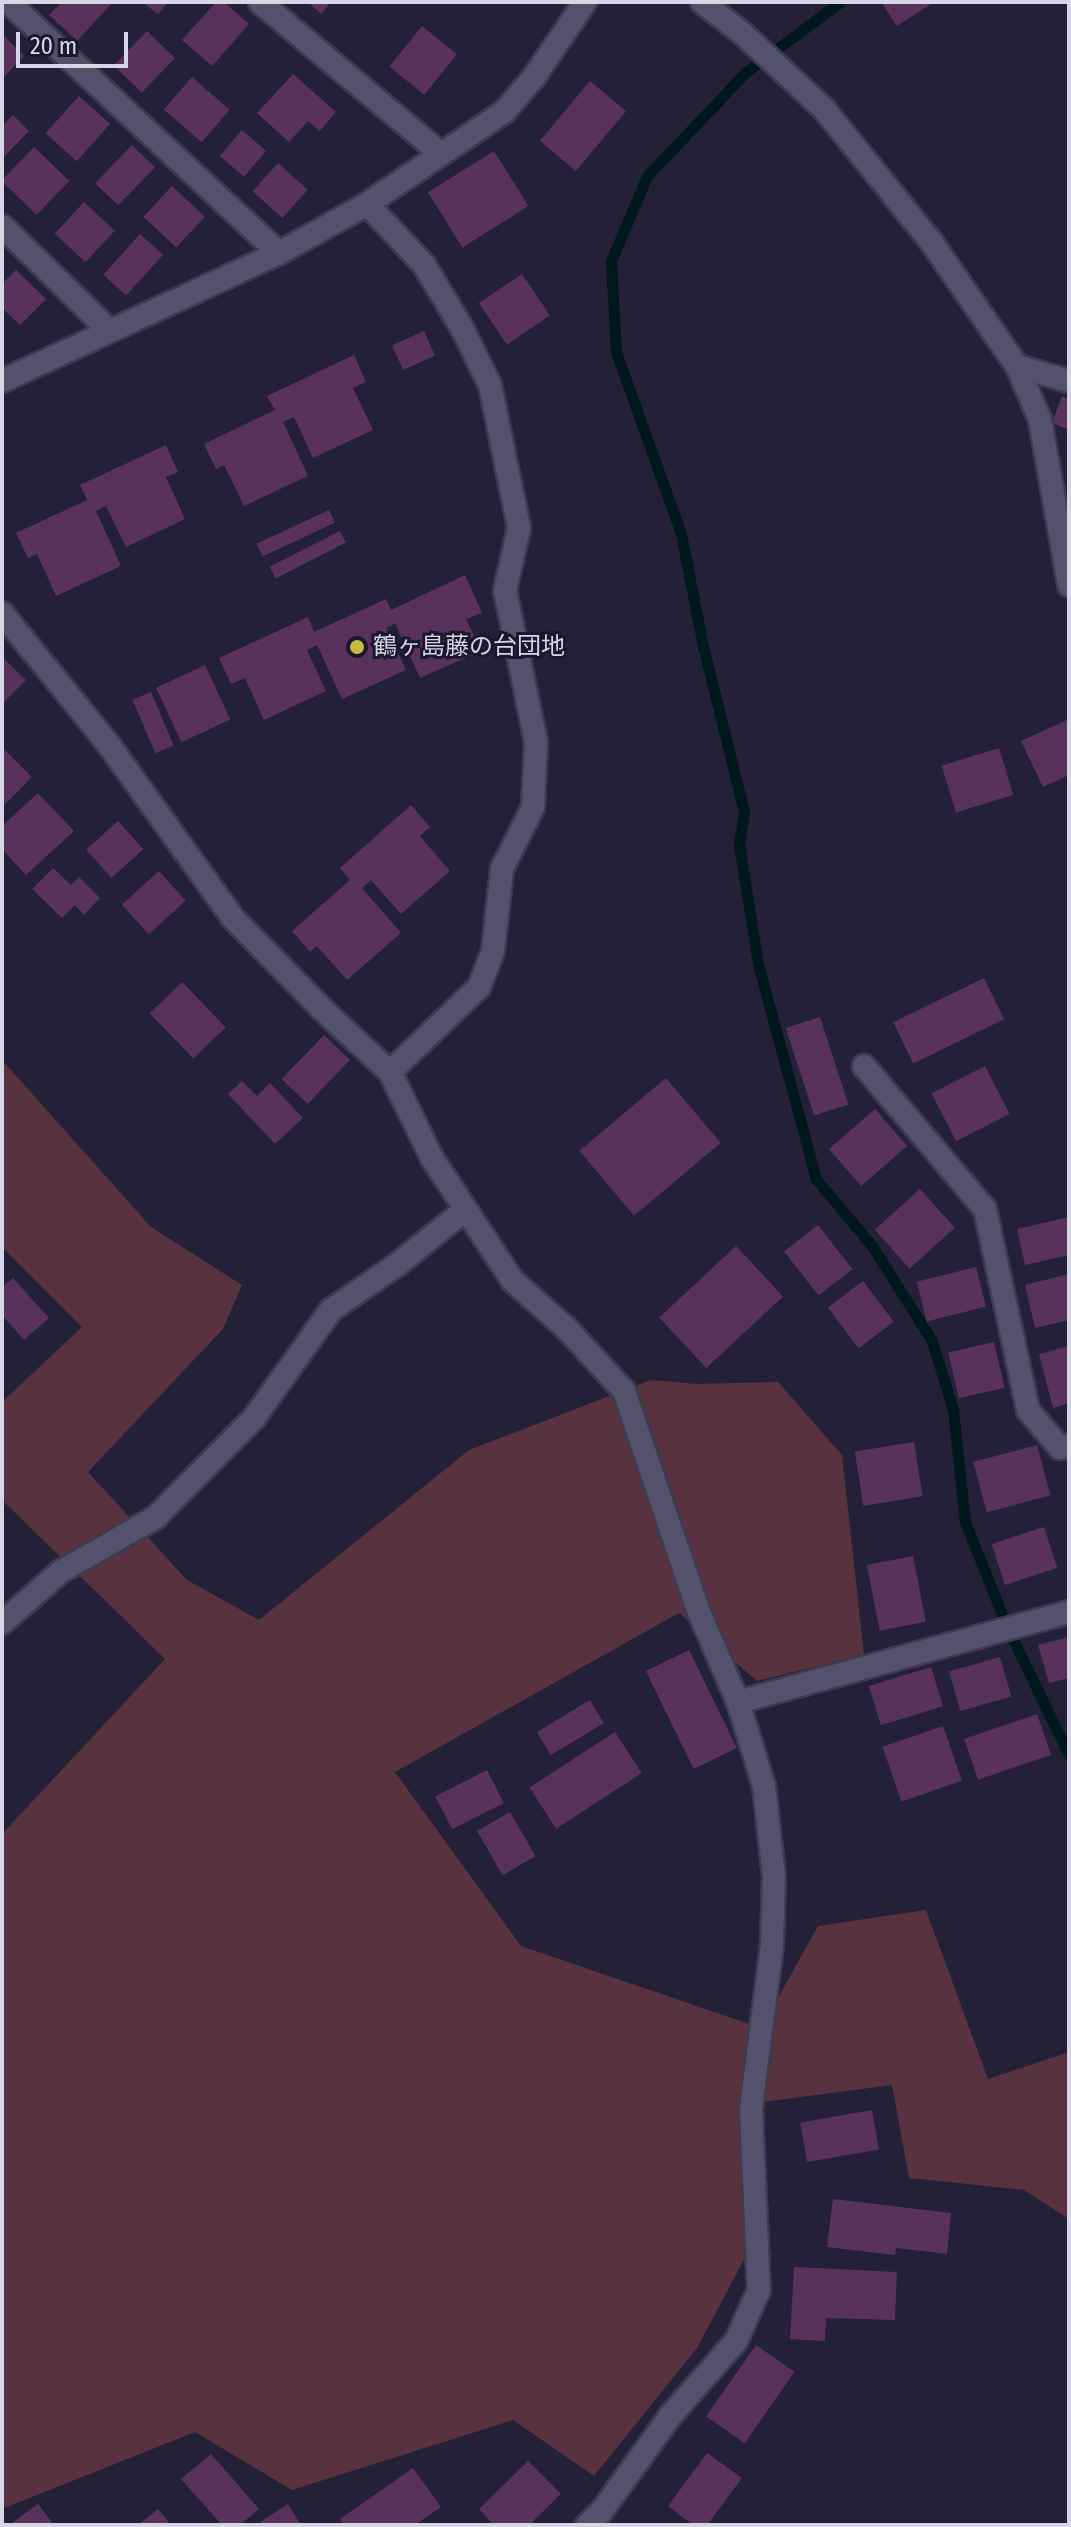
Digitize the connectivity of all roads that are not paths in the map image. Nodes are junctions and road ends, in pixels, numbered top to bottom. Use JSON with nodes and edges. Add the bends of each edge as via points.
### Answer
{"nodes":[{"id":1,"x":8,"y":2,"type":"edge"},
{"id":2,"x":260,"y":2,"type":"edge"},
{"id":3,"x":585,"y":2,"type":"edge"},
{"id":4,"x":702,"y":2,"type":"edge"},
{"id":5,"x":441,"y":154,"type":"junction"},
{"id":6,"x":367,"y":204,"type":"junction"},
{"id":7,"x":2,"y":226,"type":"edge"},
{"id":8,"x":279,"y":253,"type":"junction"},
{"id":9,"x":109,"y":330,"type":"junction"},
{"id":10,"x":1017,"y":366,"type":"junction"},
{"id":11,"x":2,"y":381,"type":"edge"},
{"id":12,"x":1069,"y":381,"type":"edge"},
{"id":13,"x":1069,"y":585,"type":"edge"},
{"id":14,"x":2,"y":613,"type":"edge"},
{"id":15,"x":864,"y":1066,"type":"dead end"},
{"id":16,"x":390,"y":1072,"type":"junction"},
{"id":17,"x":465,"y":1210,"type":"junction"},
{"id":18,"x":1069,"y":1445,"type":"edge"},
{"id":19,"x":1069,"y":1612,"type":"edge"},
{"id":20,"x":2,"y":1623,"type":"edge"},
{"id":21,"x":738,"y":1702,"type":"junction"},
{"id":22,"x":587,"y":2525,"type":"edge"}],
"edges":[{"from":1,"to":8,"type":"street"},
{"from":2,"to":5,"type":"street"},
{"from":3,"to":5,"type":"street","via":[[504,112]]},
{"from":4,"to":10,"type":"street","via":[[824,109],[932,243]]},
{"from":5,"to":6,"type":"street"},
{"from":6,"to":8,"type":"street"},
{"from":6,"to":16,"type":"street","via":[[424,265],[490,385],[519,528],[505,590],[536,742],[533,807],[502,869],[493,951],[479,987]]},
{"from":7,"to":9,"type":"street"},
{"from":8,"to":9,"type":"street"},
{"from":9,"to":11,"type":"street"},
{"from":10,"to":12,"type":"street"},
{"from":10,"to":13,"type":"street","via":[[1040,420]]},
{"from":14,"to":16,"type":"street","via":[[109,745],[232,917]]},
{"from":15,"to":18,"type":"street","via":[[985,1209],[1028,1410],[1060,1448]]},
{"from":16,"to":17,"type":"street","via":[[432,1158]]},
{"from":17,"to":20,"type":"street","via":[[331,1310],[254,1418],[156,1517],[60,1572]]},
{"from":17,"to":21,"type":"street","via":[[512,1280],[624,1391],[699,1612]]},
{"from":19,"to":21,"type":"street"},
{"from":21,"to":22,"type":"street","via":[[764,1786],[774,1877],[772,1945],[751,2110],[759,2290],[736,2341]]}]}
